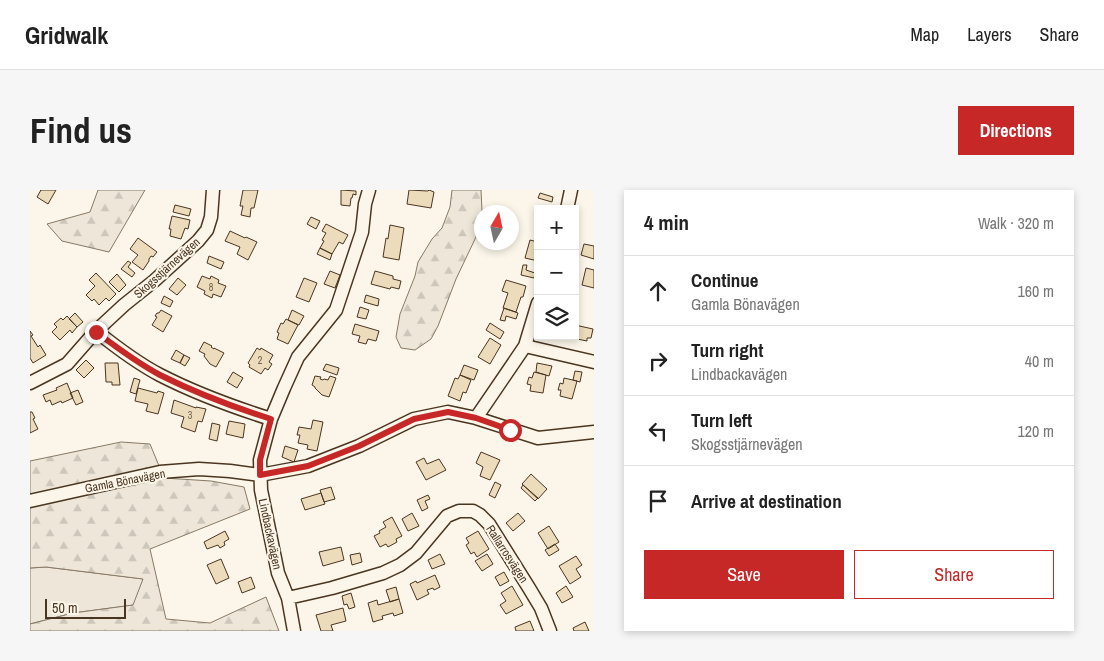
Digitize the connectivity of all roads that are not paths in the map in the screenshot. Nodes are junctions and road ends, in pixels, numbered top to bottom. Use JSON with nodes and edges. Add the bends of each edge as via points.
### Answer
{"nodes":[{"id":1,"x":213,"y":190,"type":"edge"},
{"id":2,"x":369,"y":190,"type":"edge"},
{"id":3,"x":571,"y":190,"type":"edge"},
{"id":4,"x":568,"y":205,"type":"edge"},
{"id":5,"x":534,"y":316,"type":"edge"},
{"id":6,"x":96,"y":332,"type":"junction"},
{"id":7,"x":525,"y":346,"type":"junction"},
{"id":8,"x":594,"y":362,"type":"edge"},
{"id":9,"x":30,"y":383,"type":"edge"},
{"id":10,"x":476,"y":418,"type":"junction"},
{"id":11,"x":271,"y":419,"type":"junction"},
{"id":12,"x":594,"y":432,"type":"edge"},
{"id":13,"x":260,"y":475,"type":"junction"},
{"id":14,"x":30,"y":501,"type":"edge"},
{"id":15,"x":288,"y":598,"type":"junction"},
{"id":16,"x":294,"y":631,"type":"edge"},
{"id":17,"x":550,"y":631,"type":"edge"}],
"edges":[{"from":1,"to":6,"type":"street","name":"Skogsstjärnevägen","via":[[207,230]]},
{"from":2,"to":11,"type":"street","name":"Lindbackavägen","via":[[362,232],[336,310],[298,357]]},
{"from":3,"to":4,"type":"street"},
{"from":5,"to":7,"type":"street"},
{"from":6,"to":9,"type":"street","name":"Skogsstjärnevägen","via":[[67,364]]},
{"from":6,"to":11,"type":"street","via":[[159,374]]},
{"from":7,"to":8,"type":"street"},
{"from":7,"to":10,"type":"street"},
{"from":10,"to":12,"type":"street","name":"Gamla Bönavägen","via":[[538,438]]},
{"from":10,"to":13,"type":"street","name":"Gamla Bönavägen","via":[[448,412],[414,419],[308,466]]},
{"from":11,"to":13,"type":"street","name":"Lindbackavägen","via":[[260,460]]},
{"from":13,"to":14,"type":"street","name":"Gamla Bönavägen","via":[[199,469],[160,472]]},
{"from":13,"to":15,"type":"street","name":"Lindbackavägen","via":[[278,573]]},
{"from":15,"to":16,"type":"street","name":"Lindbackavägen"},
{"from":15,"to":17,"type":"street","name":"Rallarrosvägen","via":[[383,573],[416,553],[447,516],[459,511],[473,511],[489,524],[541,608]]}]}
